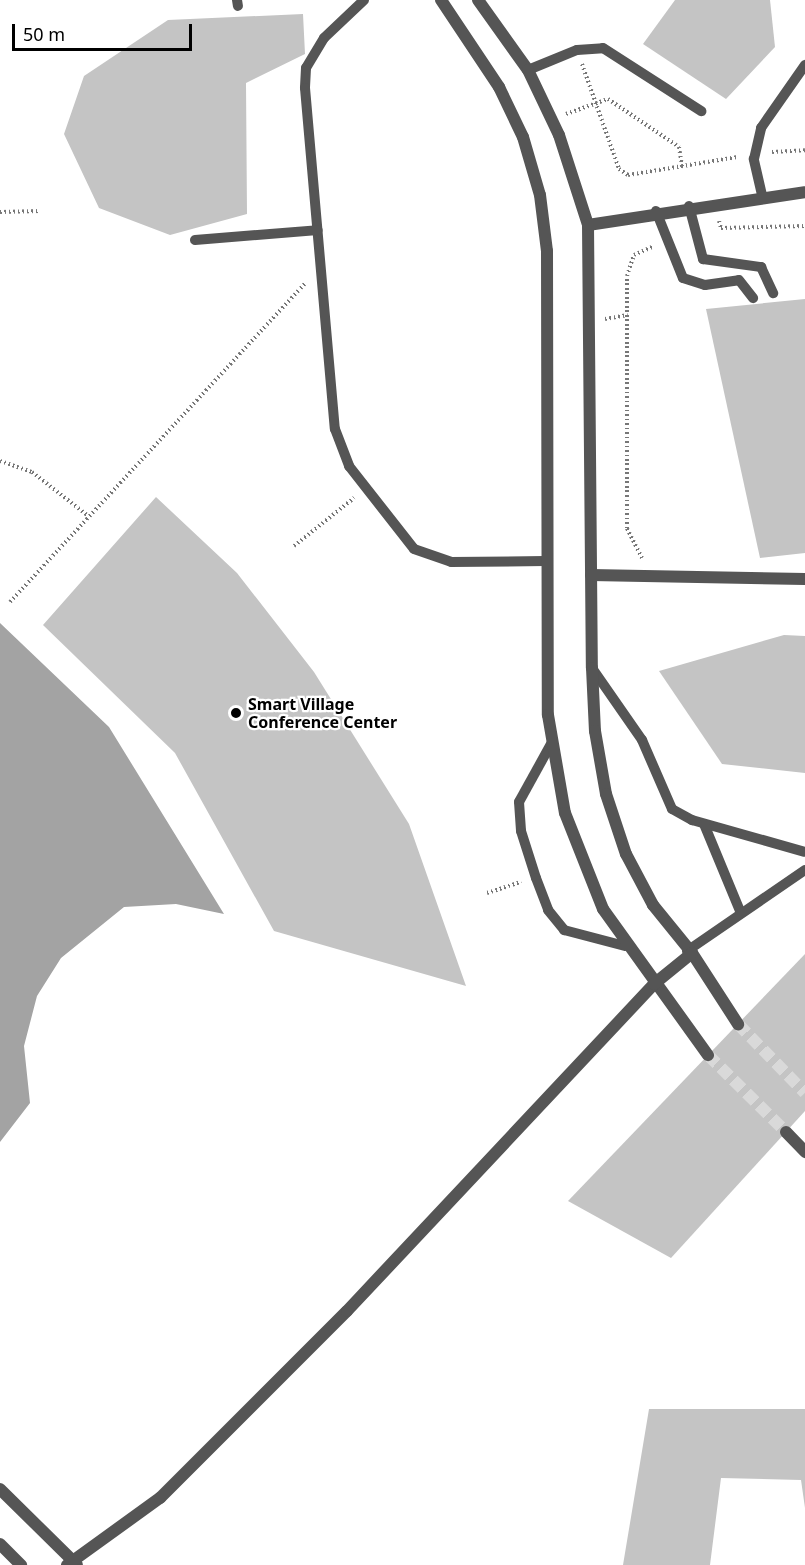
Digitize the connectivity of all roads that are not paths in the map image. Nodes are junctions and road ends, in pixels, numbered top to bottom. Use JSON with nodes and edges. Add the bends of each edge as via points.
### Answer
{"nodes":[{"id":1,"x":364,"y":0,"type":"edge"},
{"id":2,"x":441,"y":0,"type":"edge"},
{"id":3,"x":478,"y":0,"type":"edge"},
{"id":4,"x":805,"y":65,"type":"edge"},
{"id":5,"x":528,"y":70,"type":"junction"},
{"id":6,"x":701,"y":111,"type":"dead end"},
{"id":7,"x":805,"y":192,"type":"edge"},
{"id":8,"x":762,"y":195,"type":"junction"},
{"id":9,"x":689,"y":207,"type":"junction"},
{"id":10,"x":656,"y":211,"type":"junction"},
{"id":11,"x":588,"y":225,"type":"junction"},
{"id":12,"x":318,"y":230,"type":"junction"},
{"id":13,"x":195,"y":240,"type":"dead end"},
{"id":14,"x":773,"y":293,"type":"dead end"},
{"id":15,"x":753,"y":298,"type":"dead end"},
{"id":16,"x":545,"y":561,"type":"junction"},
{"id":17,"x":591,"y":575,"type":"junction"},
{"id":18,"x":805,"y":579,"type":"edge"},
{"id":19,"x":592,"y":668,"type":"junction"},
{"id":20,"x":551,"y":744,"type":"junction"},
{"id":21,"x":704,"y":824,"type":"junction"},
{"id":22,"x":805,"y":852,"type":"edge"},
{"id":23,"x":805,"y":870,"type":"edge"},
{"id":24,"x":741,"y":911,"type":"junction"},
{"id":25,"x":625,"y":946,"type":"junction"},
{"id":26,"x":690,"y":952,"type":"junction"},
{"id":27,"x":654,"y":984,"type":"junction"},
{"id":28,"x":738,"y":1024,"type":"tunnel mouth"},
{"id":29,"x":708,"y":1055,"type":"tunnel mouth"},
{"id":30,"x":786,"y":1132,"type":"tunnel mouth"},
{"id":31,"x":805,"y":1152,"type":"edge"},
{"id":32,"x":0,"y":1489,"type":"edge"},
{"id":33,"x":0,"y":1544,"type":"edge"},
{"id":34,"x":73,"y":1564,"type":"edge"},
{"id":35,"x":21,"y":1565,"type":"edge"}],
"edges":[{"from":1,"to":12,"type":"lane","via":[[324,38],[306,68]]},
{"from":2,"to":16,"type":"street","via":[[499,87],[523,137],[540,195],[547,251]]},
{"from":3,"to":5,"type":"street"},
{"from":4,"to":8,"type":"lane","via":[[766,114],[755,153]]},
{"from":5,"to":6,"type":"lane","via":[[577,50],[615,53]]},
{"from":5,"to":11,"type":"street","via":[[552,120]]},
{"from":7,"to":8,"type":"street"},
{"from":8,"to":9,"type":"street"},
{"from":9,"to":10,"type":"street"},
{"from":9,"to":14,"type":"lane","via":[[703,259],[761,267]]},
{"from":10,"to":11,"type":"street"},
{"from":10,"to":15,"type":"lane","via":[[683,278],[705,285],[739,280]]},
{"from":11,"to":17,"type":"street"},
{"from":12,"to":13,"type":"lane"},
{"from":12,"to":16,"type":"lane","via":[[335,429],[365,489],[402,537],[431,556],[451,562]]},
{"from":16,"to":20,"type":"street"},
{"from":17,"to":18,"type":"street"},
{"from":17,"to":19,"type":"street"},
{"from":19,"to":21,"type":"lane","via":[[642,740],[665,799],[681,816]]},
{"from":19,"to":26,"type":"street","via":[[595,732],[606,794],[626,854]]},
{"from":20,"to":25,"type":"street","via":[[586,876]]},
{"from":20,"to":25,"type":"lane","via":[[519,802],[521,831],[536,878],[548,910],[564,930]]},
{"from":21,"to":22,"type":"lane"},
{"from":21,"to":24,"type":"lane"},
{"from":23,"to":24,"type":"lane"},
{"from":24,"to":26,"type":"lane"},
{"from":25,"to":27,"type":"street"},
{"from":26,"to":27,"type":"street"},
{"from":26,"to":28,"type":"street"},
{"from":27,"to":29,"type":"street"},
{"from":27,"to":34,"type":"street","via":[[347,1311],[160,1498]]},
{"from":30,"to":31,"type":"street"},
{"from":32,"to":34,"type":"street"},
{"from":33,"to":35,"type":"street"}]}
